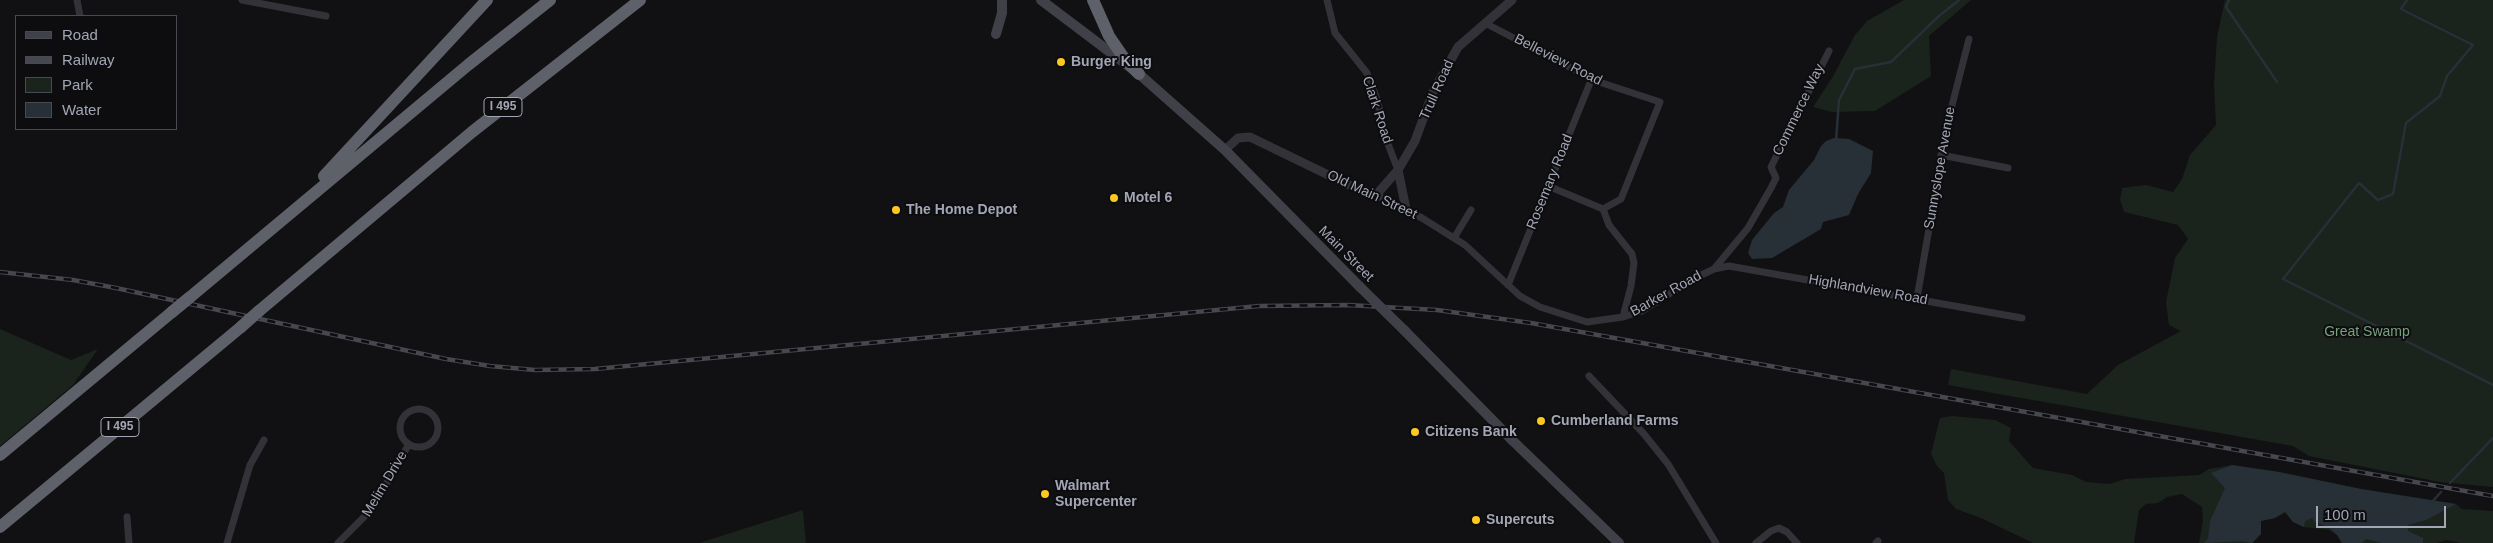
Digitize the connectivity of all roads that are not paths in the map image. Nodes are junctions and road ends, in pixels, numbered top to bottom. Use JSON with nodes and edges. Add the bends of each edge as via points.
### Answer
{"nodes":[{"id":1,"x":77,"y":0,"type":"edge"},
{"id":2,"x":242,"y":0,"type":"edge"},
{"id":3,"x":486,"y":0,"type":"edge"},
{"id":4,"x":550,"y":0,"type":"edge"},
{"id":5,"x":640,"y":0,"type":"edge"},
{"id":6,"x":1002,"y":0,"type":"edge"},
{"id":7,"x":1040,"y":0,"type":"edge"},
{"id":8,"x":1093,"y":0,"type":"edge"},
{"id":9,"x":1326,"y":0,"type":"edge"},
{"id":10,"x":1512,"y":0,"type":"edge"},
{"id":11,"x":80,"y":15,"type":"edge"},
{"id":12,"x":326,"y":16,"type":"dead end"},
{"id":13,"x":1485,"y":23,"type":"junction"},
{"id":14,"x":996,"y":34,"type":"dead end"},
{"id":15,"x":1968,"y":39,"type":"dead end"},
{"id":16,"x":1829,"y":51,"type":"dead end"},
{"id":17,"x":1138,"y":74,"type":"junction"},
{"id":18,"x":1592,"y":78,"type":"junction"},
{"id":19,"x":1225,"y":150,"type":"junction"},
{"id":20,"x":1941,"y":155,"type":"junction"},
{"id":21,"x":2008,"y":168,"type":"dead end"},
{"id":22,"x":1398,"y":170,"type":"junction"},
{"id":23,"x":1548,"y":186,"type":"junction"},
{"id":24,"x":1376,"y":195,"type":"junction"},
{"id":25,"x":1406,"y":209,"type":"junction"},
{"id":26,"x":1603,"y":209,"type":"junction"},
{"id":27,"x":1471,"y":210,"type":"dead end"},
{"id":28,"x":283,"y":219,"type":"junction"},
{"id":29,"x":1454,"y":238,"type":"junction"},
{"id":30,"x":1714,"y":269,"type":"junction"},
{"id":31,"x":1508,"y":285,"type":"junction"},
{"id":32,"x":1917,"y":298,"type":"junction"},
{"id":33,"x":1623,"y":317,"type":"junction"},
{"id":34,"x":2022,"y":318,"type":"dead end"},
{"id":35,"x":1589,"y":376,"type":"dead end"},
{"id":36,"x":264,"y":440,"type":"dead end"},
{"id":37,"x":409,"y":444,"type":"junction"},
{"id":38,"x":0,"y":455,"type":"edge"},
{"id":39,"x":127,"y":517,"type":"dead end"},
{"id":40,"x":0,"y":527,"type":"edge"},
{"id":41,"x":129,"y":543,"type":"edge"},
{"id":42,"x":227,"y":543,"type":"edge"},
{"id":43,"x":338,"y":543,"type":"edge"},
{"id":44,"x":1619,"y":543,"type":"edge"},
{"id":45,"x":1716,"y":543,"type":"edge"},
{"id":46,"x":1756,"y":543,"type":"edge"},
{"id":47,"x":1797,"y":543,"type":"edge"}],
"edges":[{"from":1,"to":11,"type":"street"},
{"from":2,"to":12,"type":"street"},
{"from":3,"to":28,"type":"highway"},
{"from":4,"to":28,"type":"highway"},
{"from":5,"to":40,"type":"highway","number":"I 495","bridge":true,"via":[[472,132]]},
{"from":6,"to":14,"type":"main road"},
{"from":7,"to":17,"type":"main road","name":"Main Street"},
{"from":8,"to":17,"type":"highway","via":[[1109,36]]},
{"from":9,"to":22,"type":"street","name":"Clark Road","via":[[1335,33],[1366,73]]},
{"from":10,"to":13,"type":"street","name":"Trull Road"},
{"from":13,"to":18,"type":"street","name":"Belleview Road"},
{"from":13,"to":22,"type":"street","name":"Trull Road","via":[[1458,47],[1450,60],[1433,92],[1415,141]]},
{"from":15,"to":20,"type":"street","name":"Sunnyslope Avenue"},
{"from":16,"to":30,"type":"street","name":"Commerce Way","via":[[1771,167],[1776,178],[1771,188],[1748,228]]},
{"from":17,"to":19,"type":"main road","name":"Main Street"},
{"from":18,"to":23,"type":"street","name":"Rosemary Road"},
{"from":18,"to":26,"type":"street","name":"Belleview Road","via":[[1660,102],[1621,199]]},
{"from":19,"to":24,"type":"street","name":"Old Main Street","via":[[1238,138],[1250,137]]},
{"from":19,"to":44,"type":"main road","name":"Main Street","bridge":true,"via":[[1513,441]]},
{"from":20,"to":21,"type":"street"},
{"from":20,"to":32,"type":"street","name":"Sunnyslope Avenue"},
{"from":22,"to":24,"type":"street","name":"Trull Road"},
{"from":22,"to":25,"type":"street"},
{"from":23,"to":26,"type":"street"},
{"from":23,"to":31,"type":"street","name":"Rosemary Road"},
{"from":24,"to":25,"type":"street","name":"Old Main Street"},
{"from":25,"to":29,"type":"street","name":"Old Main Street"},
{"from":26,"to":33,"type":"street","via":[[1609,225],[1632,254],[1634,263]]},
{"from":27,"to":29,"type":"street"},
{"from":28,"to":38,"type":"highway","bridge":true},
{"from":29,"to":31,"type":"street","name":"Old Main Street"},
{"from":30,"to":32,"type":"street","name":"Highlandview Road","via":[[1729,266]]},
{"from":30,"to":33,"type":"street","name":"Barker Road","via":[[1642,311]]},
{"from":31,"to":33,"type":"street","name":"Barker Road","via":[[1540,307],[1588,322]]},
{"from":32,"to":34,"type":"street","name":"Highlandview Road"},
{"from":35,"to":45,"type":"street","via":[[1668,464]]},
{"from":36,"to":42,"type":"street","via":[[250,465]]},
{"from":37,"to":37,"type":"street","name":"Melim Drive","via":[[401,434],[404,416],[415,409],[428,411],[438,423],[436,437],[424,446]]},
{"from":37,"to":43,"type":"street","name":"Melim Drive","via":[[372,509]]},
{"from":39,"to":41,"type":"street"},
{"from":46,"to":47,"type":"street","via":[[1779,528]]}]}
